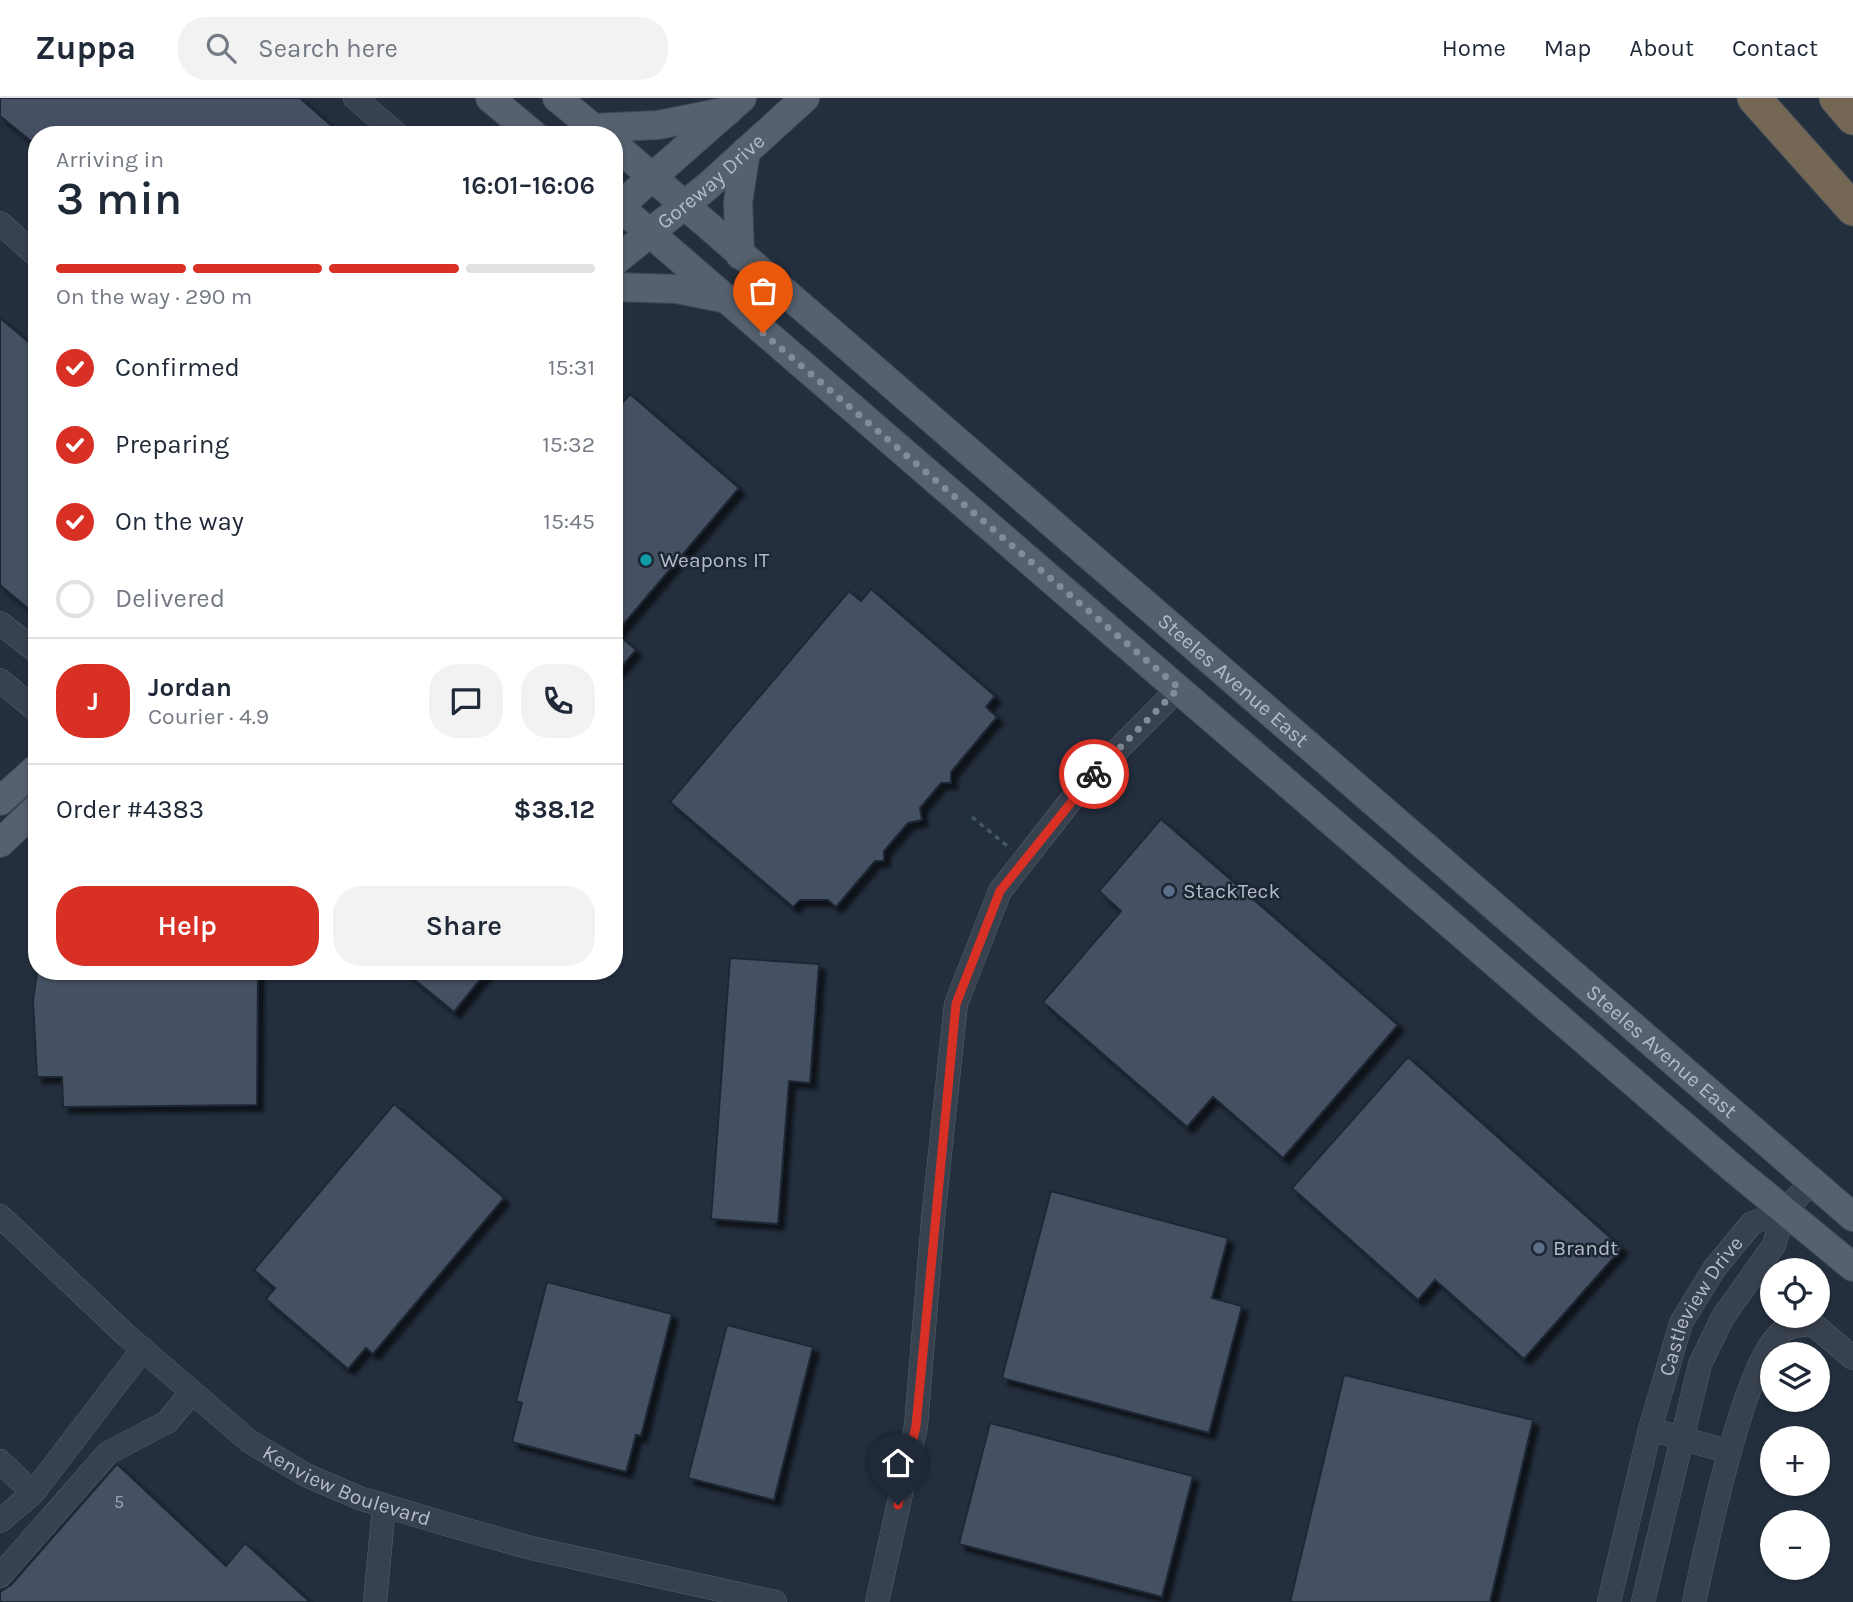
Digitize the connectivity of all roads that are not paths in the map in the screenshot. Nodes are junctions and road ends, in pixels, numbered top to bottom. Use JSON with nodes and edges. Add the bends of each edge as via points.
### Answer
{"nodes":[{"id":1,"x":355,"y":98,"type":"edge"},
{"id":2,"x":490,"y":98,"type":"edge"},
{"id":3,"x":557,"y":98,"type":"edge"},
{"id":4,"x":805,"y":98,"type":"edge"},
{"id":5,"x":1754,"y":98,"type":"edge"},
{"id":6,"x":1836,"y":98,"type":"edge"},
{"id":7,"x":735,"y":104,"type":"edge"},
{"id":8,"x":1853,"y":118,"type":"edge"},
{"id":9,"x":388,"y":126,"type":"edge"},
{"id":10,"x":523,"y":126,"type":"edge"},
{"id":11,"x":591,"y":126,"type":"edge"},
{"id":12,"x":623,"y":132,"type":"edge"},
{"id":13,"x":746,"y":151,"type":"junction"},
{"id":14,"x":623,"y":152,"type":"edge"},
{"id":15,"x":654,"y":177,"type":"junction"},
{"id":16,"x":623,"y":201,"type":"edge"},
{"id":17,"x":684,"y":205,"type":"junction"},
{"id":18,"x":1853,"y":209,"type":"edge"},
{"id":19,"x":623,"y":212,"type":"edge"},
{"id":20,"x":0,"y":223,"type":"edge"},
{"id":21,"x":650,"y":233,"type":"junction"},
{"id":22,"x":28,"y":248,"type":"edge"},
{"id":23,"x":623,"y":255,"type":"edge"},
{"id":24,"x":740,"y":255,"type":"junction"},
{"id":25,"x":623,"y":287,"type":"edge"},
{"id":26,"x":724,"y":299,"type":"junction"},
{"id":27,"x":0,"y":623,"type":"edge"},
{"id":28,"x":28,"y":645,"type":"edge"},
{"id":29,"x":0,"y":680,"type":"edge"},
{"id":30,"x":1179,"y":688,"type":"junction"},
{"id":31,"x":28,"y":703,"type":"edge"},
{"id":32,"x":28,"y":776,"type":"edge"},
{"id":33,"x":0,"y":801,"type":"edge"},
{"id":34,"x":28,"y":817,"type":"edge"},
{"id":35,"x":0,"y":843,"type":"edge"},
{"id":36,"x":1811,"y":1182,"type":"junction"},
{"id":37,"x":1784,"y":1212,"type":"junction"},
{"id":38,"x":0,"y":1216,"type":"edge"},
{"id":39,"x":1853,"y":1217,"type":"edge"},
{"id":40,"x":1853,"y":1267,"type":"edge"},
{"id":41,"x":143,"y":1349,"type":"junction"},
{"id":42,"x":1853,"y":1358,"type":"edge"},
{"id":43,"x":192,"y":1392,"type":"junction"},
{"id":44,"x":1650,"y":1429,"type":"junction"},
{"id":45,"x":1684,"y":1437,"type":"junction"},
{"id":46,"x":1729,"y":1452,"type":"junction"},
{"id":47,"x":0,"y":1461,"type":"edge"},
{"id":48,"x":33,"y":1493,"type":"junction"},
{"id":49,"x":384,"y":1506,"type":"junction"},
{"id":50,"x":0,"y":1521,"type":"edge"},
{"id":51,"x":0,"y":1576,"type":"edge"},
{"id":52,"x":375,"y":1602,"type":"edge"},
{"id":53,"x":775,"y":1602,"type":"edge"},
{"id":54,"x":877,"y":1602,"type":"edge"},
{"id":55,"x":1609,"y":1602,"type":"edge"},
{"id":56,"x":1643,"y":1602,"type":"edge"},
{"id":57,"x":1694,"y":1602,"type":"edge"}],
"edges":[{"from":1,"to":9,"type":"street"},
{"from":2,"to":10,"type":"main road"},
{"from":3,"to":11,"type":"main road","name":"Steeles Avenue East"},
{"from":4,"to":13,"type":"main road","name":"Goreway Drive"},
{"from":5,"to":18,"type":"highway"},
{"from":6,"to":8,"type":"highway"},
{"from":7,"to":12,"type":"main road"},
{"from":7,"to":15,"type":"main road","name":"Goreway Drive"},
{"from":13,"to":17,"type":"main road","name":"Goreway Drive"},
{"from":13,"to":24,"type":"main road","via":[[738,202]]},
{"from":14,"to":15,"type":"main road","name":"Steeles Avenue East"},
{"from":15,"to":16,"type":"main road","name":"Goreway Drive"},
{"from":15,"to":17,"type":"main road","name":"Steeles Avenue East"},
{"from":17,"to":21,"type":"main road","name":"Goreway Drive"},
{"from":17,"to":24,"type":"main road","name":"Steeles Avenue East"},
{"from":19,"to":21,"type":"main road","name":"Steeles Avenue East"},
{"from":20,"to":22,"type":"street"},
{"from":21,"to":23,"type":"main road","name":"Goreway Drive"},
{"from":21,"to":26,"type":"main road","name":"Steeles Avenue East"},
{"from":24,"to":36,"type":"main road","name":"Steeles Avenue East"},
{"from":25,"to":26,"type":"main road","via":[[677,289]]},
{"from":26,"to":30,"type":"main road","name":"Steeles Avenue East"},
{"from":27,"to":28,"type":"street"},
{"from":29,"to":31,"type":"street"},
{"from":30,"to":37,"type":"main road","name":"Steeles Avenue East"},
{"from":30,"to":54,"type":"street","via":[[1083,785],[1000,891],[956,1004],[916,1426]]},
{"from":32,"to":33,"type":"main road"},
{"from":34,"to":35,"type":"main road"},
{"from":36,"to":37,"type":"street","name":"Castleview Drive"},
{"from":36,"to":39,"type":"main road","name":"Steeles Avenue East"},
{"from":37,"to":40,"type":"main road","name":"Steeles Avenue East"},
{"from":37,"to":44,"type":"street","name":"Castleview Drive","via":[[1752,1223],[1714,1269],[1681,1323]]},
{"from":37,"to":45,"type":"street","name":"Castleview Drive","via":[[1774,1245],[1723,1317],[1700,1364]]},
{"from":38,"to":41,"type":"street","name":"Kenview Boulevard"},
{"from":41,"to":43,"type":"street","name":"Kenview Boulevard"},
{"from":41,"to":48,"type":"street"},
{"from":42,"to":46,"type":"street","via":[[1813,1324],[1787,1328],[1773,1341],[1758,1370]]},
{"from":43,"to":49,"type":"street","name":"Kenview Boulevard","via":[[260,1448],[306,1475]]},
{"from":43,"to":51,"type":"street","via":[[167,1422],[108,1452]]},
{"from":44,"to":45,"type":"street"},
{"from":44,"to":55,"type":"street","name":"Castleview Drive"},
{"from":45,"to":46,"type":"street"},
{"from":45,"to":56,"type":"street","name":"Castleview Drive"},
{"from":46,"to":57,"type":"street"},
{"from":47,"to":48,"type":"street"},
{"from":48,"to":50,"type":"street"},
{"from":49,"to":52,"type":"street"},
{"from":49,"to":53,"type":"street","name":"Kenview Boulevard","via":[[531,1548]]}]}
